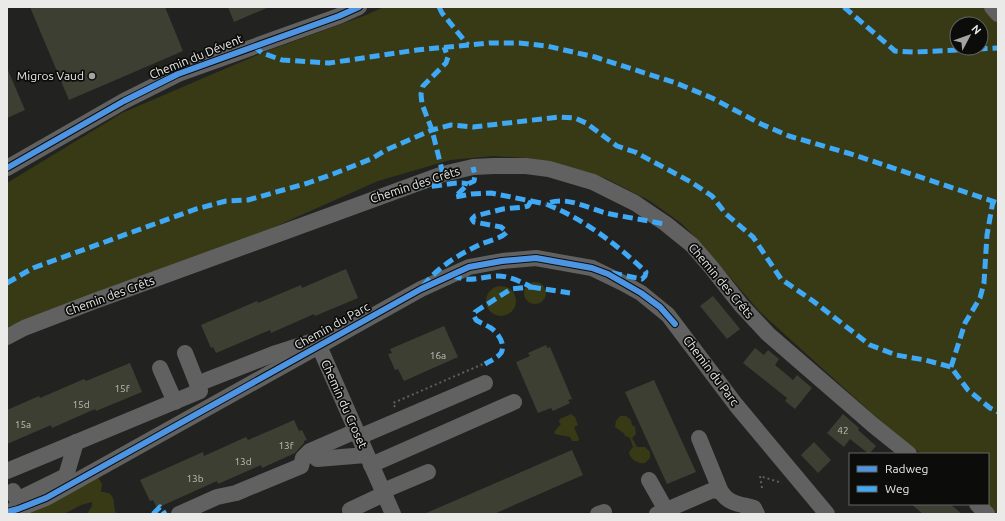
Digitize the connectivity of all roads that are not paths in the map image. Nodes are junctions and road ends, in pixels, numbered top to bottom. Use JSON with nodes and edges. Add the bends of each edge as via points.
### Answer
{"nodes":[{"id":1,"x":359,"y":7,"type":"edge"},
{"id":2,"x":992,"y":7,"type":"edge"},
{"id":3,"x":998,"y":14,"type":"edge"},
{"id":4,"x":7,"y":168,"type":"edge"},
{"id":5,"x":7,"y":337,"type":"edge"},
{"id":6,"x":319,"y":346,"type":"junction"},
{"id":7,"x":185,"y":354,"type":"dead end"},
{"id":8,"x":160,"y":368,"type":"dead end"},
{"id":9,"x":485,"y":383,"type":"dead end"},
{"id":10,"x":197,"y":384,"type":"junction"},
{"id":11,"x":175,"y":402,"type":"junction"},
{"id":12,"x":514,"y":402,"type":"dead end"},
{"id":13,"x":357,"y":434,"type":"junction"},
{"id":14,"x":699,"y":438,"type":"dead end"},
{"id":15,"x":76,"y":442,"type":"junction"},
{"id":16,"x":908,"y":453,"type":"edge"},
{"id":17,"x":317,"y":459,"type":"dead end"},
{"id":18,"x":369,"y":460,"type":"junction"},
{"id":19,"x":7,"y":471,"type":"edge"},
{"id":20,"x":428,"y":472,"type":"dead end"},
{"id":21,"x":649,"y":480,"type":"dead end"},
{"id":22,"x":13,"y":491,"type":"dead end"},
{"id":23,"x":383,"y":493,"type":"junction"},
{"id":24,"x":723,"y":495,"type":"junction"},
{"id":25,"x":978,"y":505,"type":"edge"},
{"id":26,"x":350,"y":510,"type":"dead end"},
{"id":27,"x":7,"y":512,"type":"edge"},
{"id":28,"x":661,"y":512,"type":"edge"},
{"id":29,"x":178,"y":514,"type":"edge"},
{"id":30,"x":393,"y":514,"type":"edge"},
{"id":31,"x":757,"y":514,"type":"edge"},
{"id":32,"x":827,"y":514,"type":"edge"},
{"id":33,"x":987,"y":514,"type":"edge"}],
"edges":[{"from":1,"to":4,"type":"street","name":"Chemin du Dévent","via":[[178,74],[124,101]]},
{"from":2,"to":3,"type":"street"},
{"from":5,"to":16,"type":"street","name":"Chemin des Crêts","via":[[24,328],[443,174],[473,167],[534,167],[593,182],[635,203],[666,224],[700,254],[768,334]]},
{"from":6,"to":10,"type":"street","name":"Chemin du Croset","via":[[310,342]]},
{"from":6,"to":13,"type":"street","name":"Chemin du Croset"},
{"from":6,"to":27,"type":"street","name":"Chemin du Parc","via":[[46,498]]},
{"from":6,"to":32,"type":"street","name":"Chemin du Parc","via":[[421,289],[469,267],[502,260],[536,258],[592,268],[608,274],[660,307],[736,405]]},
{"from":7,"to":10,"type":"street"},
{"from":8,"to":11,"type":"street"},
{"from":9,"to":13,"type":"street"},
{"from":10,"to":11,"type":"street","via":[[200,391]]},
{"from":11,"to":15,"type":"street"},
{"from":12,"to":18,"type":"street"},
{"from":13,"to":18,"type":"street","name":"Chemin du Croset"},
{"from":13,"to":29,"type":"street","via":[[310,451],[303,458],[301,466]]},
{"from":14,"to":24,"type":"street"},
{"from":15,"to":19,"type":"street"},
{"from":15,"to":22,"type":"street","via":[[66,476],[17,500]]},
{"from":17,"to":18,"type":"street"},
{"from":18,"to":23,"type":"street","name":"Chemin du Croset"},
{"from":20,"to":23,"type":"street"},
{"from":21,"to":28,"type":"street"},
{"from":23,"to":26,"type":"street"},
{"from":23,"to":30,"type":"street","name":"Chemin du Croset"},
{"from":24,"to":28,"type":"street","via":[[713,490]]},
{"from":24,"to":31,"type":"street","via":[[730,501],[754,508]]},
{"from":25,"to":33,"type":"street"}]}
